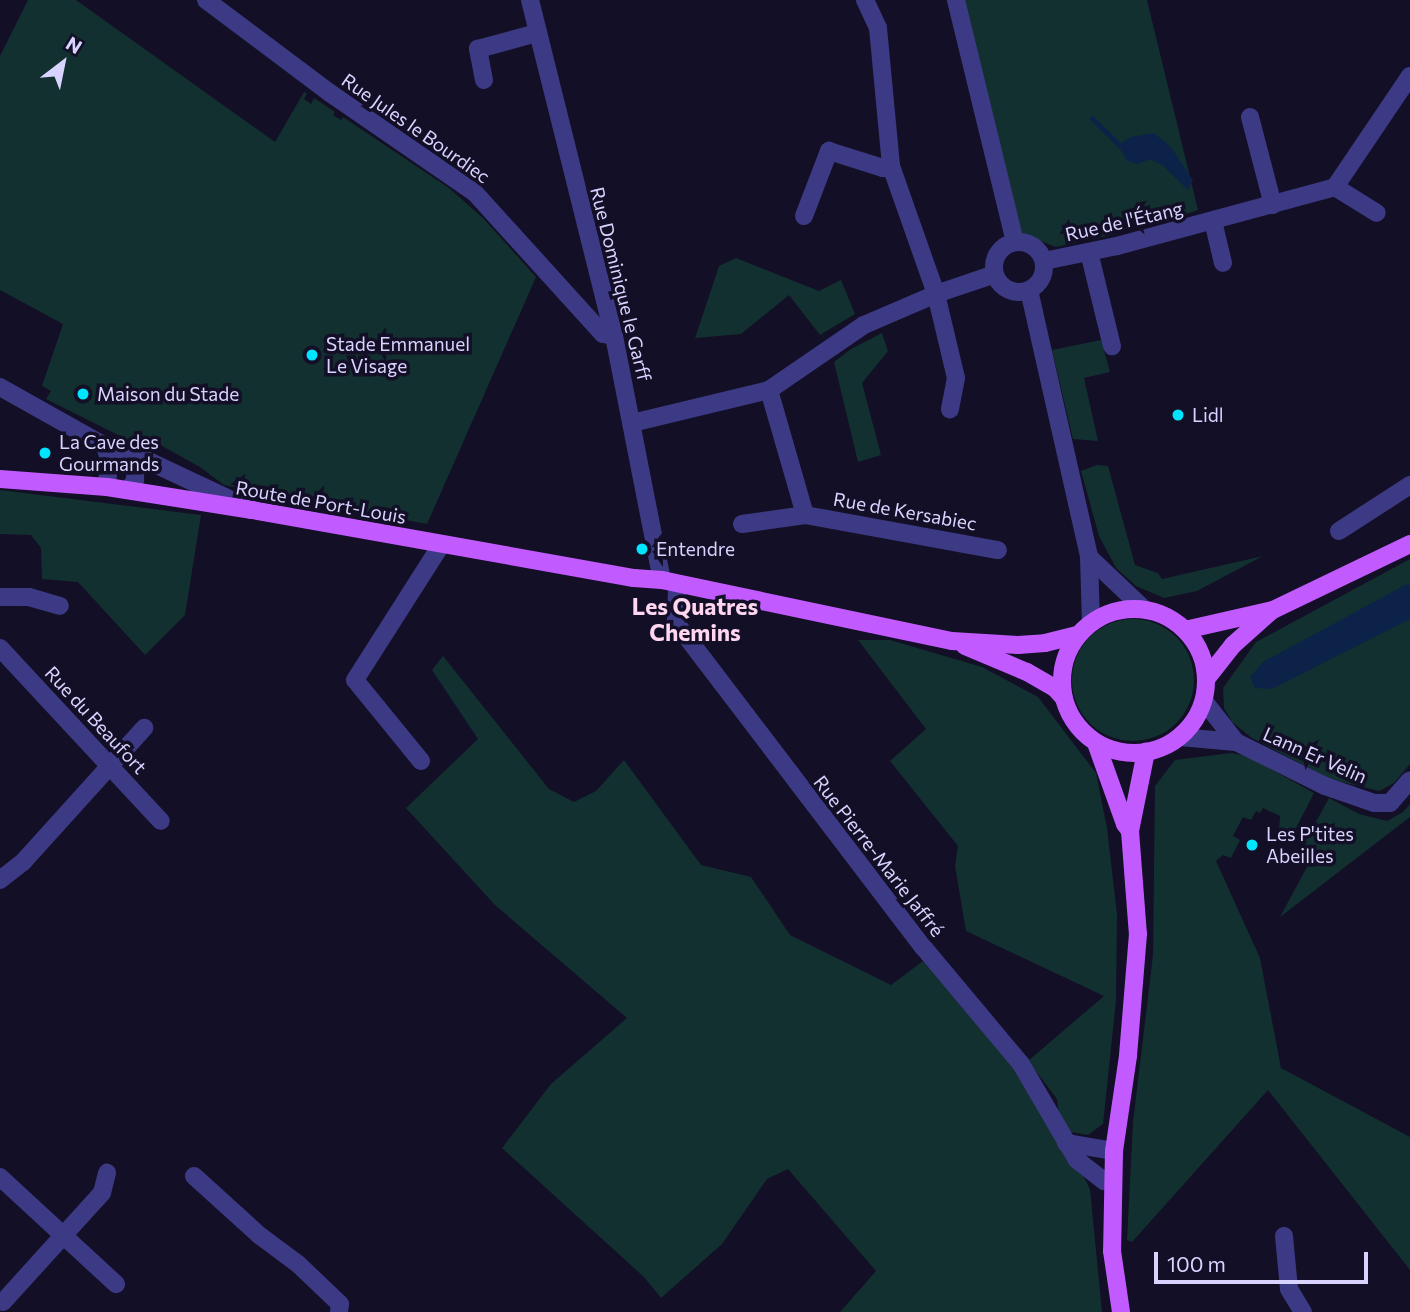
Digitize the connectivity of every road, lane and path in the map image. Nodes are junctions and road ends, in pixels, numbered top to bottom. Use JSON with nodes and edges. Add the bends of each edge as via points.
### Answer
{"nodes":[{"id":1,"x":206,"y":0,"type":"edge"},
{"id":2,"x":530,"y":0,"type":"edge"},
{"id":3,"x":865,"y":0,"type":"edge"},
{"id":4,"x":956,"y":0,"type":"edge"},
{"id":5,"x":537,"y":33,"type":"junction"},
{"id":6,"x":1410,"y":76,"type":"edge"},
{"id":7,"x":484,"y":80,"type":"dead end"},
{"id":8,"x":1250,"y":117,"type":"dead end"},
{"id":9,"x":891,"y":166,"type":"junction"},
{"id":10,"x":1335,"y":187,"type":"junction"},
{"id":11,"x":1273,"y":205,"type":"junction"},
{"id":12,"x":1377,"y":213,"type":"dead end"},
{"id":13,"x":804,"y":216,"type":"dead end"},
{"id":14,"x":1213,"y":221,"type":"junction"},
{"id":15,"x":1015,"y":242,"type":"junction"},
{"id":16,"x":1088,"y":252,"type":"junction"},
{"id":17,"x":1044,"y":261,"type":"junction"},
{"id":18,"x":1223,"y":263,"type":"dead end"},
{"id":19,"x":995,"y":274,"type":"junction"},
{"id":20,"x":1029,"y":290,"type":"junction"},
{"id":21,"x":936,"y":294,"type":"junction"},
{"id":22,"x":614,"y":336,"type":"junction"},
{"id":23,"x":1112,"y":346,"type":"dead end"},
{"id":24,"x":0,"y":387,"type":"edge"},
{"id":25,"x":769,"y":390,"type":"junction"},
{"id":26,"x":950,"y":409,"type":"dead end"},
{"id":27,"x":632,"y":423,"type":"junction"},
{"id":28,"x":105,"y":446,"type":"junction"},
{"id":29,"x":136,"y":456,"type":"junction"},
{"id":30,"x":0,"y":479,"type":"edge"},
{"id":31,"x":1410,"y":485,"type":"edge"},
{"id":32,"x":107,"y":487,"type":"junction"},
{"id":33,"x":129,"y":490,"type":"junction"},
{"id":34,"x":252,"y":510,"type":"junction"},
{"id":35,"x":805,"y":515,"type":"junction"},
{"id":36,"x":742,"y":524,"type":"dead end"},
{"id":37,"x":1339,"y":531,"type":"dead end"},
{"id":38,"x":1410,"y":544,"type":"edge"},
{"id":39,"x":441,"y":545,"type":"junction"},
{"id":40,"x":998,"y":550,"type":"dead end"},
{"id":41,"x":1089,"y":557,"type":"junction"},
{"id":42,"x":670,"y":585,"type":"junction"},
{"id":43,"x":0,"y":597,"type":"edge"},
{"id":44,"x":60,"y":606,"type":"dead end"},
{"id":45,"x":1144,"y":609,"type":"junction"},
{"id":46,"x":1273,"y":610,"type":"junction"},
{"id":47,"x":1085,"y":629,"type":"junction"},
{"id":48,"x":1185,"y":630,"type":"junction"},
{"id":49,"x":952,"y":641,"type":"junction"},
{"id":50,"x":0,"y":648,"type":"edge"},
{"id":51,"x":1207,"y":678,"type":"junction"},
{"id":52,"x":1064,"y":698,"type":"junction"},
{"id":53,"x":1204,"y":701,"type":"junction"},
{"id":54,"x":144,"y":728,"type":"dead end"},
{"id":55,"x":1180,"y":737,"type":"junction"},
{"id":56,"x":1236,"y":742,"type":"junction"},
{"id":57,"x":1096,"y":743,"type":"junction"},
{"id":58,"x":1146,"y":752,"type":"junction"},
{"id":59,"x":421,"y":761,"type":"dead end"},
{"id":60,"x":111,"y":766,"type":"junction"},
{"id":61,"x":1410,"y":780,"type":"edge"},
{"id":62,"x":161,"y":821,"type":"dead end"},
{"id":63,"x":1130,"y":831,"type":"junction"},
{"id":64,"x":4,"y":869,"type":"edge"},
{"id":65,"x":1066,"y":1143,"type":"junction"},
{"id":66,"x":1114,"y":1152,"type":"junction"},
{"id":67,"x":107,"y":1173,"type":"dead end"},
{"id":68,"x":194,"y":1176,"type":"dead end"},
{"id":69,"x":0,"y":1177,"type":"edge"},
{"id":70,"x":1113,"y":1183,"type":"junction"},
{"id":71,"x":63,"y":1236,"type":"junction"},
{"id":72,"x":1284,"y":1236,"type":"dead end"},
{"id":73,"x":116,"y":1284,"type":"dead end"},
{"id":74,"x":5,"y":1305,"type":"edge"},
{"id":75,"x":339,"y":1312,"type":"edge"},
{"id":76,"x":1121,"y":1312,"type":"edge"},
{"id":77,"x":1303,"y":1312,"type":"edge"}],
"edges":[{"from":1,"to":22,"type":"street","name":"Rue Jules le Bourdiec","via":[[475,193],[603,334]]},
{"from":2,"to":5,"type":"street","name":"Rue Dominique le Garff"},
{"from":3,"to":9,"type":"street","via":[[878,28]]},
{"from":4,"to":15,"type":"street"},
{"from":5,"to":7,"type":"street","via":[[478,49]]},
{"from":5,"to":22,"type":"street","name":"Rue Dominique le Garff"},
{"from":6,"to":10,"type":"street"},
{"from":8,"to":11,"type":"street"},
{"from":9,"to":13,"type":"street","via":[[883,168],[829,151]]},
{"from":9,"to":21,"type":"street"},
{"from":10,"to":11,"type":"street","name":"Rue de l'Étang"},
{"from":10,"to":12,"type":"street"},
{"from":11,"to":14,"type":"street","name":"Rue de l'Étang"},
{"from":14,"to":16,"type":"street","name":"Rue de l'Étang"},
{"from":14,"to":18,"type":"street","name":"Rue de l'Étang"},
{"from":15,"to":17,"type":"street","via":[[1031,244]]},
{"from":15,"to":19,"type":"street","via":[[1000,250]]},
{"from":16,"to":17,"type":"street","name":"Rue de l'Étang"},
{"from":16,"to":23,"type":"street"},
{"from":17,"to":20,"type":"street","via":[[1040,282]]},
{"from":19,"to":20,"type":"street","via":[[1008,290]]},
{"from":19,"to":21,"type":"street"},
{"from":20,"to":41,"type":"street"},
{"from":21,"to":25,"type":"street","via":[[864,325]]},
{"from":21,"to":26,"type":"street","via":[[956,378]]},
{"from":22,"to":27,"type":"street","name":"Rue Dominique le Garff"},
{"from":24,"to":28,"type":"street"},
{"from":25,"to":27,"type":"street"},
{"from":25,"to":35,"type":"street","name":"Rue de Kersabiec"},
{"from":27,"to":42,"type":"street","name":"Rue Dominique le Garff"},
{"from":28,"to":29,"type":"street"},
{"from":28,"to":32,"type":"street"},
{"from":29,"to":33,"type":"street"},
{"from":29,"to":34,"type":"street"},
{"from":30,"to":32,"type":"main road","name":"Route de Port-Louis"},
{"from":31,"to":37,"type":"street"},
{"from":32,"to":33,"type":"main road","name":"Route de Port-Louis"},
{"from":33,"to":34,"type":"main road","name":"Route de Port-Louis"},
{"from":34,"to":39,"type":"main road","name":"Route de Port-Louis"},
{"from":35,"to":36,"type":"street","name":"Rue de Kersabiec"},
{"from":35,"to":40,"type":"street","name":"Rue de Kersabiec"},
{"from":38,"to":46,"type":"main road"},
{"from":39,"to":42,"type":"main road","name":"Route de Port-Louis"},
{"from":39,"to":59,"type":"street","via":[[355,680]]},
{"from":41,"to":45,"type":"street"},
{"from":41,"to":47,"type":"street"},
{"from":42,"to":49,"type":"main road","name":"Route de Port-Louis"},
{"from":42,"to":65,"type":"street","name":"Rue Pierre-Marie Jaffré","via":[[676,622],[924,948],[1021,1064]]},
{"from":43,"to":44,"type":"street","via":[[29,597]]},
{"from":45,"to":47,"type":"main road","via":[[1116,611]]},
{"from":45,"to":48,"type":"main road"},
{"from":46,"to":48,"type":"main road"},
{"from":46,"to":51,"type":"main road","via":[[1233,645]]},
{"from":47,"to":49,"type":"main road","name":"Route de Port-Louis","via":[[1045,643]]},
{"from":47,"to":52,"type":"main road","via":[[1064,664]]},
{"from":48,"to":51,"type":"main road","via":[[1200,652]]},
{"from":49,"to":52,"type":"main road","name":"Route de Port-Louis","via":[[1027,672]]},
{"from":50,"to":60,"type":"street","name":"Rue du Beaufort"},
{"from":51,"to":53,"type":"main road"},
{"from":52,"to":57,"type":"main road","via":[[1070,714]]},
{"from":53,"to":55,"type":"main road","via":[[1195,721]]},
{"from":53,"to":56,"type":"street"},
{"from":54,"to":60,"type":"street"},
{"from":55,"to":56,"type":"street"},
{"from":55,"to":58,"type":"main road"},
{"from":56,"to":61,"type":"street","name":"Lann Er Velin","via":[[1325,786],[1374,803],[1390,803]]},
{"from":57,"to":58,"type":"main road","via":[[1117,751]]},
{"from":57,"to":63,"type":"main road"},
{"from":58,"to":63,"type":"main road"},
{"from":60,"to":62,"type":"street","name":"Rue du Beaufort"},
{"from":60,"to":64,"type":"street","via":[[23,862]]},
{"from":63,"to":66,"type":"main road","via":[[1138,933]]},
{"from":65,"to":66,"type":"street"},
{"from":65,"to":70,"type":"street","name":"Rue Pierre-Marie Jaffré","via":[[1077,1160]]},
{"from":66,"to":70,"type":"main road"},
{"from":67,"to":71,"type":"street","via":[[102,1193]]},
{"from":68,"to":75,"type":"street","via":[[298,1264],[340,1304]]},
{"from":69,"to":71,"type":"street"},
{"from":70,"to":76,"type":"main road","via":[[1112,1251]]},
{"from":71,"to":73,"type":"street"},
{"from":71,"to":74,"type":"street"},
{"from":72,"to":77,"type":"street","via":[[1289,1289]]}]}
